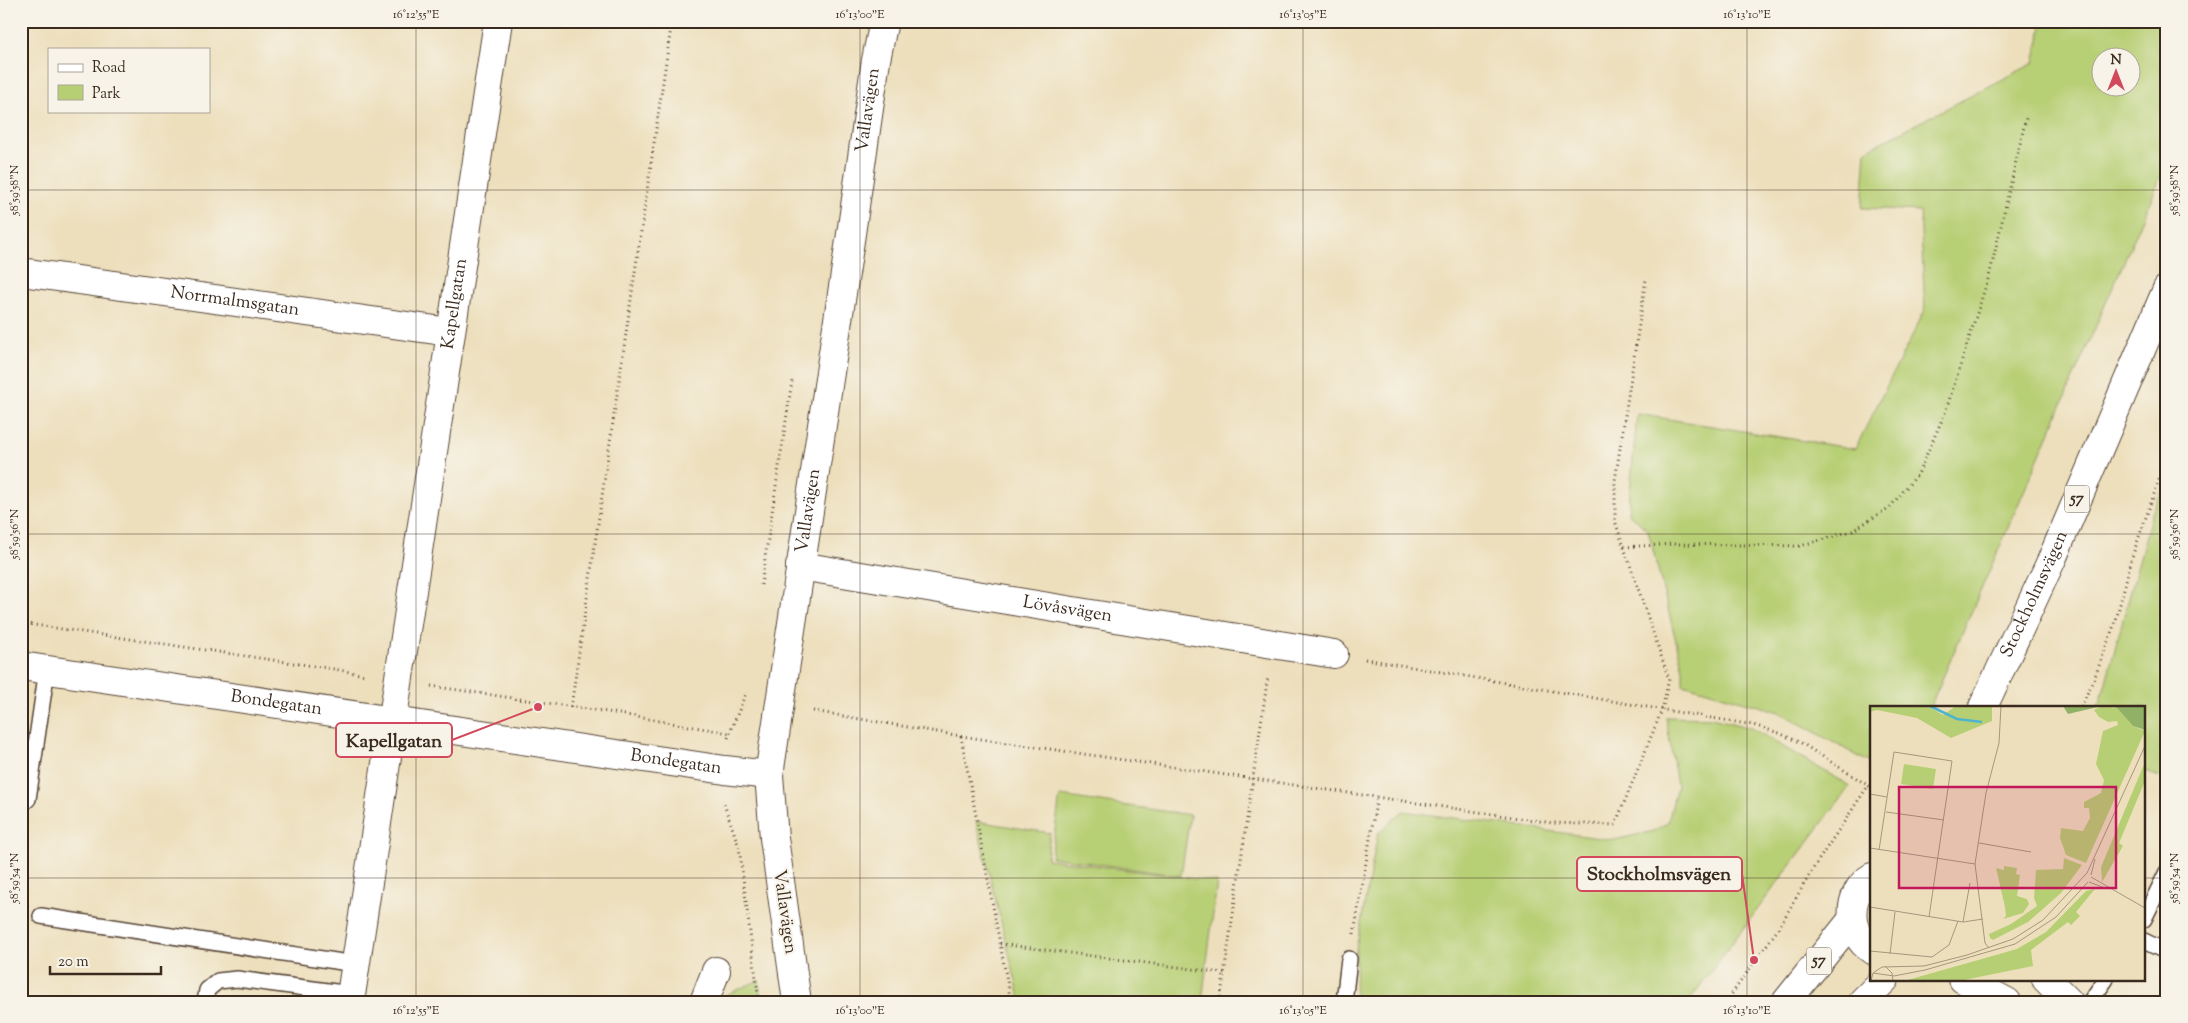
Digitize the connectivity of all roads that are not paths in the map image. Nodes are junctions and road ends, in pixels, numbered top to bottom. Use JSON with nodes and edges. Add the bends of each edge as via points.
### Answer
{"nodes":[{"id":1,"x":498,"y":21,"type":"edge"},
{"id":2,"x":884,"y":21,"type":"edge"},
{"id":3,"x":21,"y":272,"type":"edge"},
{"id":4,"x":2167,"y":289,"type":"edge"},
{"id":5,"x":450,"y":332,"type":"junction"},
{"id":6,"x":800,"y":566,"type":"junction"},
{"id":7,"x":1334,"y":654,"type":"road end"},
{"id":8,"x":34,"y":668,"type":"edge"},
{"id":9,"x":1983,"y":706,"type":"edge"},
{"id":10,"x":392,"y":721,"type":"junction"},
{"id":11,"x":769,"y":775,"type":"junction"},
{"id":12,"x":21,"y":805,"type":"edge"},
{"id":13,"x":2167,"y":872,"type":"edge"},
{"id":14,"x":1870,"y":879,"type":"edge"},
{"id":15,"x":2146,"y":915,"type":"edge"},
{"id":16,"x":41,"y":916,"type":"dead end"},
{"id":17,"x":1852,"y":920,"type":"junction"},
{"id":18,"x":2146,"y":942,"type":"edge"},
{"id":19,"x":1870,"y":948,"type":"edge"},
{"id":20,"x":2167,"y":952,"type":"edge"},
{"id":21,"x":1350,"y":959,"type":"road end"},
{"id":22,"x":355,"y":964,"type":"junction"},
{"id":23,"x":716,"y":971,"type":"dead end"},
{"id":24,"x":1884,"y":980,"type":"edge"},
{"id":25,"x":1965,"y":980,"type":"edge"},
{"id":26,"x":2047,"y":980,"type":"edge"},
{"id":27,"x":2105,"y":980,"type":"edge"},
{"id":28,"x":350,"y":998,"type":"edge"},
{"id":29,"x":205,"y":1002,"type":"edge"},
{"id":30,"x":704,"y":1002,"type":"edge"},
{"id":31,"x":797,"y":1002,"type":"edge"},
{"id":32,"x":1344,"y":1002,"type":"edge"},
{"id":33,"x":1786,"y":1002,"type":"edge"},
{"id":34,"x":1862,"y":1002,"type":"edge"},
{"id":35,"x":2007,"y":1002,"type":"edge"},
{"id":36,"x":2069,"y":1002,"type":"edge"},
{"id":37,"x":2090,"y":1002,"type":"edge"}],
"edges":[{"from":1,"to":5,"type":"street","name":"Kapellgatan"},
{"from":2,"to":6,"type":"street","name":"Vallavägen"},
{"from":3,"to":5,"type":"street","name":"Norrmalmsgatan"},
{"from":4,"to":9,"type":"street","name":"Stockholmsvägen","number":"57","via":[[2052,559]]},
{"from":5,"to":10,"type":"street","name":"Kapellgatan"},
{"from":6,"to":7,"type":"street","name":"Lövåsvägen"},
{"from":6,"to":11,"type":"street","name":"Vallavägen"},
{"from":8,"to":10,"type":"street","name":"Bondegatan"},
{"from":8,"to":12,"type":"lane","via":[[28,799]]},
{"from":10,"to":11,"type":"street","name":"Bondegatan"},
{"from":10,"to":22,"type":"street","name":"Kapellgatan"},
{"from":11,"to":31,"type":"street","name":"Vallavägen","via":[[774,838]]},
{"from":13,"to":15,"type":"lane"},
{"from":14,"to":17,"type":"street","number":"57","via":[[1858,891],[1852,905]]},
{"from":16,"to":22,"type":"lane"},
{"from":17,"to":19,"type":"street","via":[[1857,934]]},
{"from":17,"to":33,"type":"street","number":"57"},
{"from":18,"to":20,"type":"lane"},
{"from":21,"to":32,"type":"lane"},
{"from":22,"to":28,"type":"street","name":"Kapellgatan"},
{"from":23,"to":30,"type":"street"},
{"from":24,"to":34,"type":"street"},
{"from":25,"to":35,"type":"street"},
{"from":26,"to":36,"type":"street"},
{"from":27,"to":37,"type":"lane"},
{"from":28,"to":29,"type":"lane","via":[[237,979],[218,981],[207,990]]}]}
